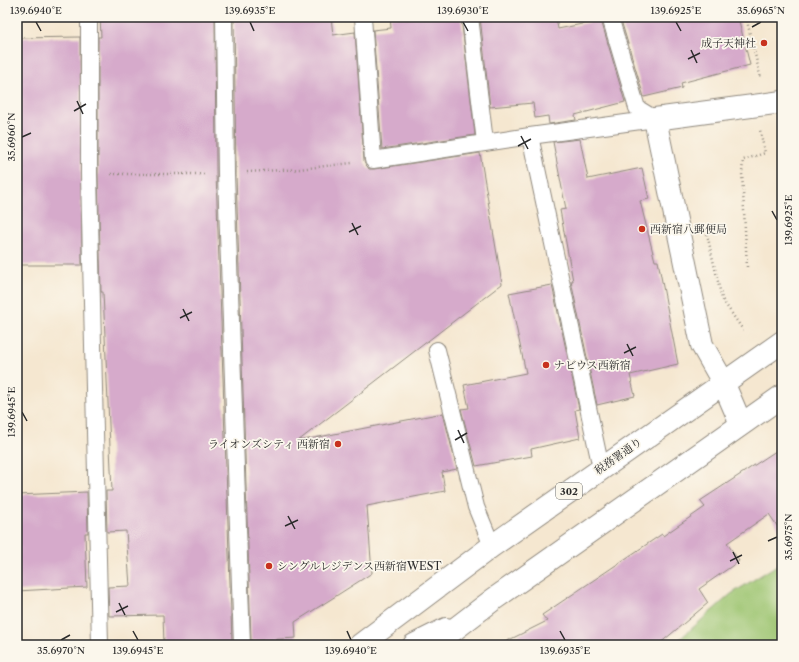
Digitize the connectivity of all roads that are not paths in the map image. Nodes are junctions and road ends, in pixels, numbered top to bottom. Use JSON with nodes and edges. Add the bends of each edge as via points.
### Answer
{"nodes":[{"id":1,"x":89,"y":17,"type":"edge"},
{"id":2,"x":224,"y":17,"type":"edge"},
{"id":3,"x":363,"y":17,"type":"edge"},
{"id":4,"x":470,"y":17,"type":"edge"},
{"id":5,"x":610,"y":17,"type":"edge"},
{"id":6,"x":769,"y":104,"type":"edge"},
{"id":7,"x":655,"y":119,"type":"junction"},
{"id":8,"x":530,"y":136,"type":"junction"},
{"id":9,"x":485,"y":142,"type":"junction"},
{"id":10,"x":782,"y":342,"type":"edge"},
{"id":11,"x":437,"y":350,"type":"dead end"},
{"id":12,"x":723,"y":382,"type":"junction"},
{"id":13,"x":782,"y":396,"type":"edge"},
{"id":14,"x":741,"y":424,"type":"junction"},
{"id":15,"x":601,"y":468,"type":"junction"},
{"id":16,"x":492,"y":546,"type":"junction"},
{"id":17,"x":472,"y":616,"type":"junction"},
{"id":18,"x":100,"y":645,"type":"edge"},
{"id":19,"x":242,"y":645,"type":"edge"},
{"id":20,"x":360,"y":645,"type":"edge"},
{"id":21,"x":414,"y":645,"type":"edge"},
{"id":22,"x":434,"y":645,"type":"edge"}],
"edges":[{"from":1,"to":18,"type":"lane","via":[[89,174]]},
{"from":2,"to":19,"type":"lane","via":[[226,174]]},
{"from":3,"to":9,"type":"lane","via":[[373,160]]},
{"from":4,"to":9,"type":"lane"},
{"from":5,"to":7,"type":"lane","via":[[637,108]]},
{"from":6,"to":7,"type":"main road"},
{"from":7,"to":8,"type":"lane"},
{"from":7,"to":12,"type":"main road","via":[[702,345]]},
{"from":8,"to":9,"type":"lane"},
{"from":8,"to":15,"type":"lane"},
{"from":10,"to":12,"type":"main road","name":"税務署通り","number":"302"},
{"from":11,"to":16,"type":"lane","via":[[476,507]]},
{"from":12,"to":14,"type":"main road"},
{"from":12,"to":15,"type":"main road","name":"税務署通り","number":"302"},
{"from":13,"to":14,"type":"main road"},
{"from":14,"to":17,"type":"main road"},
{"from":15,"to":16,"type":"main road","name":"税務署通り","number":"302"},
{"from":16,"to":20,"type":"main road","name":"税務署通り","number":"302"},
{"from":17,"to":21,"type":"main road"},
{"from":17,"to":22,"type":"main road"}]}
